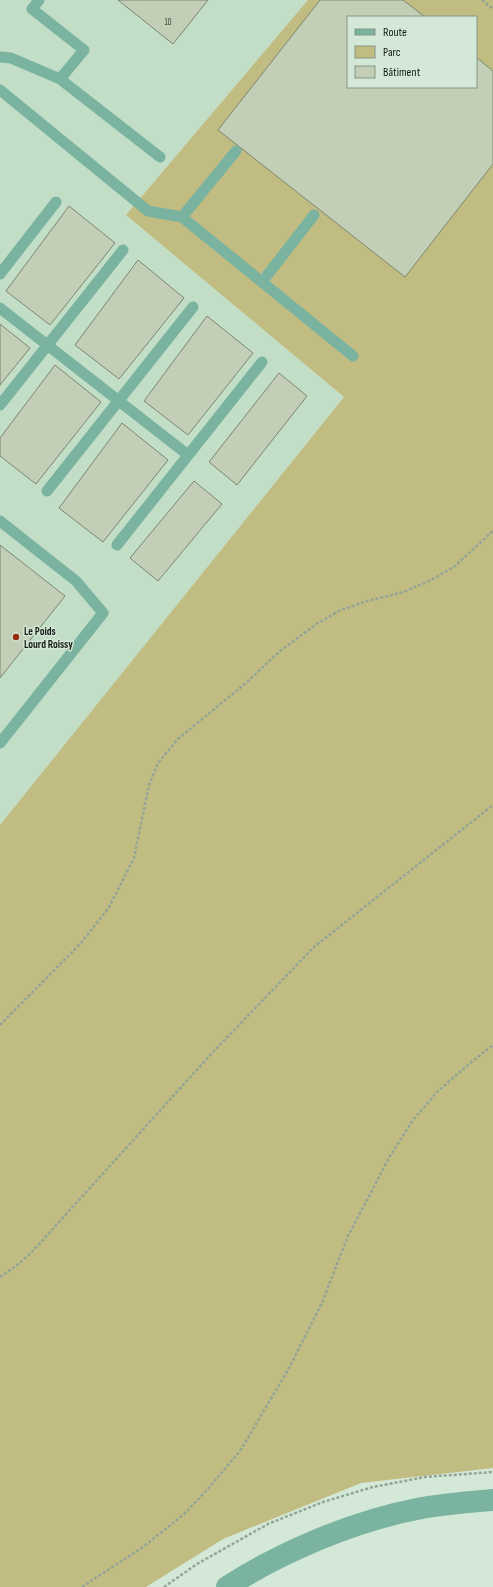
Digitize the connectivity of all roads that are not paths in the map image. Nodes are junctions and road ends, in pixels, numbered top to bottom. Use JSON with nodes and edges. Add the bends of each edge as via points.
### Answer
{"nodes":[{"id":1,"x":39,"y":0,"type":"edge"},
{"id":2,"x":0,"y":57,"type":"edge"},
{"id":3,"x":60,"y":79,"type":"junction"},
{"id":4,"x":0,"y":90,"type":"edge"},
{"id":5,"x":236,"y":151,"type":"dead end"},
{"id":6,"x":160,"y":157,"type":"dead end"},
{"id":7,"x":56,"y":202,"type":"dead end"},
{"id":8,"x":314,"y":215,"type":"dead end"},
{"id":9,"x":182,"y":217,"type":"junction"},
{"id":10,"x":123,"y":250,"type":"dead end"},
{"id":11,"x":0,"y":274,"type":"edge"},
{"id":12,"x":262,"y":282,"type":"junction"},
{"id":13,"x":193,"y":307,"type":"dead end"},
{"id":14,"x":0,"y":308,"type":"edge"},
{"id":15,"x":48,"y":345,"type":"junction"},
{"id":16,"x":353,"y":356,"type":"dead end"},
{"id":17,"x":262,"y":362,"type":"dead end"},
{"id":18,"x":118,"y":401,"type":"junction"},
{"id":19,"x":0,"y":406,"type":"edge"},
{"id":20,"x":188,"y":455,"type":"junction"},
{"id":21,"x":47,"y":491,"type":"dead end"},
{"id":22,"x":0,"y":521,"type":"edge"},
{"id":23,"x":117,"y":545,"type":"dead end"},
{"id":24,"x":0,"y":743,"type":"edge"},
{"id":25,"x":493,"y":1500,"type":"edge"},
{"id":26,"x":227,"y":1587,"type":"edge"}],
"edges":[{"from":1,"to":3,"type":"lane","via":[[32,9],[84,50]]},
{"from":2,"to":3,"type":"lane","via":[[11,58]]},
{"from":3,"to":6,"type":"lane"},
{"from":4,"to":9,"type":"lane","via":[[148,211]]},
{"from":5,"to":9,"type":"lane"},
{"from":7,"to":11,"type":"lane"},
{"from":8,"to":12,"type":"lane"},
{"from":9,"to":12,"type":"lane"},
{"from":10,"to":15,"type":"lane"},
{"from":12,"to":16,"type":"lane"},
{"from":13,"to":18,"type":"lane"},
{"from":14,"to":15,"type":"lane"},
{"from":15,"to":18,"type":"lane"},
{"from":15,"to":19,"type":"lane"},
{"from":17,"to":20,"type":"lane"},
{"from":18,"to":20,"type":"lane"},
{"from":18,"to":21,"type":"lane"},
{"from":20,"to":23,"type":"lane"},
{"from":22,"to":24,"type":"lane","via":[[76,581],[103,613]]},
{"from":25,"to":26,"type":"street","via":[[416,1509],[372,1520],[292,1552]]}]}
